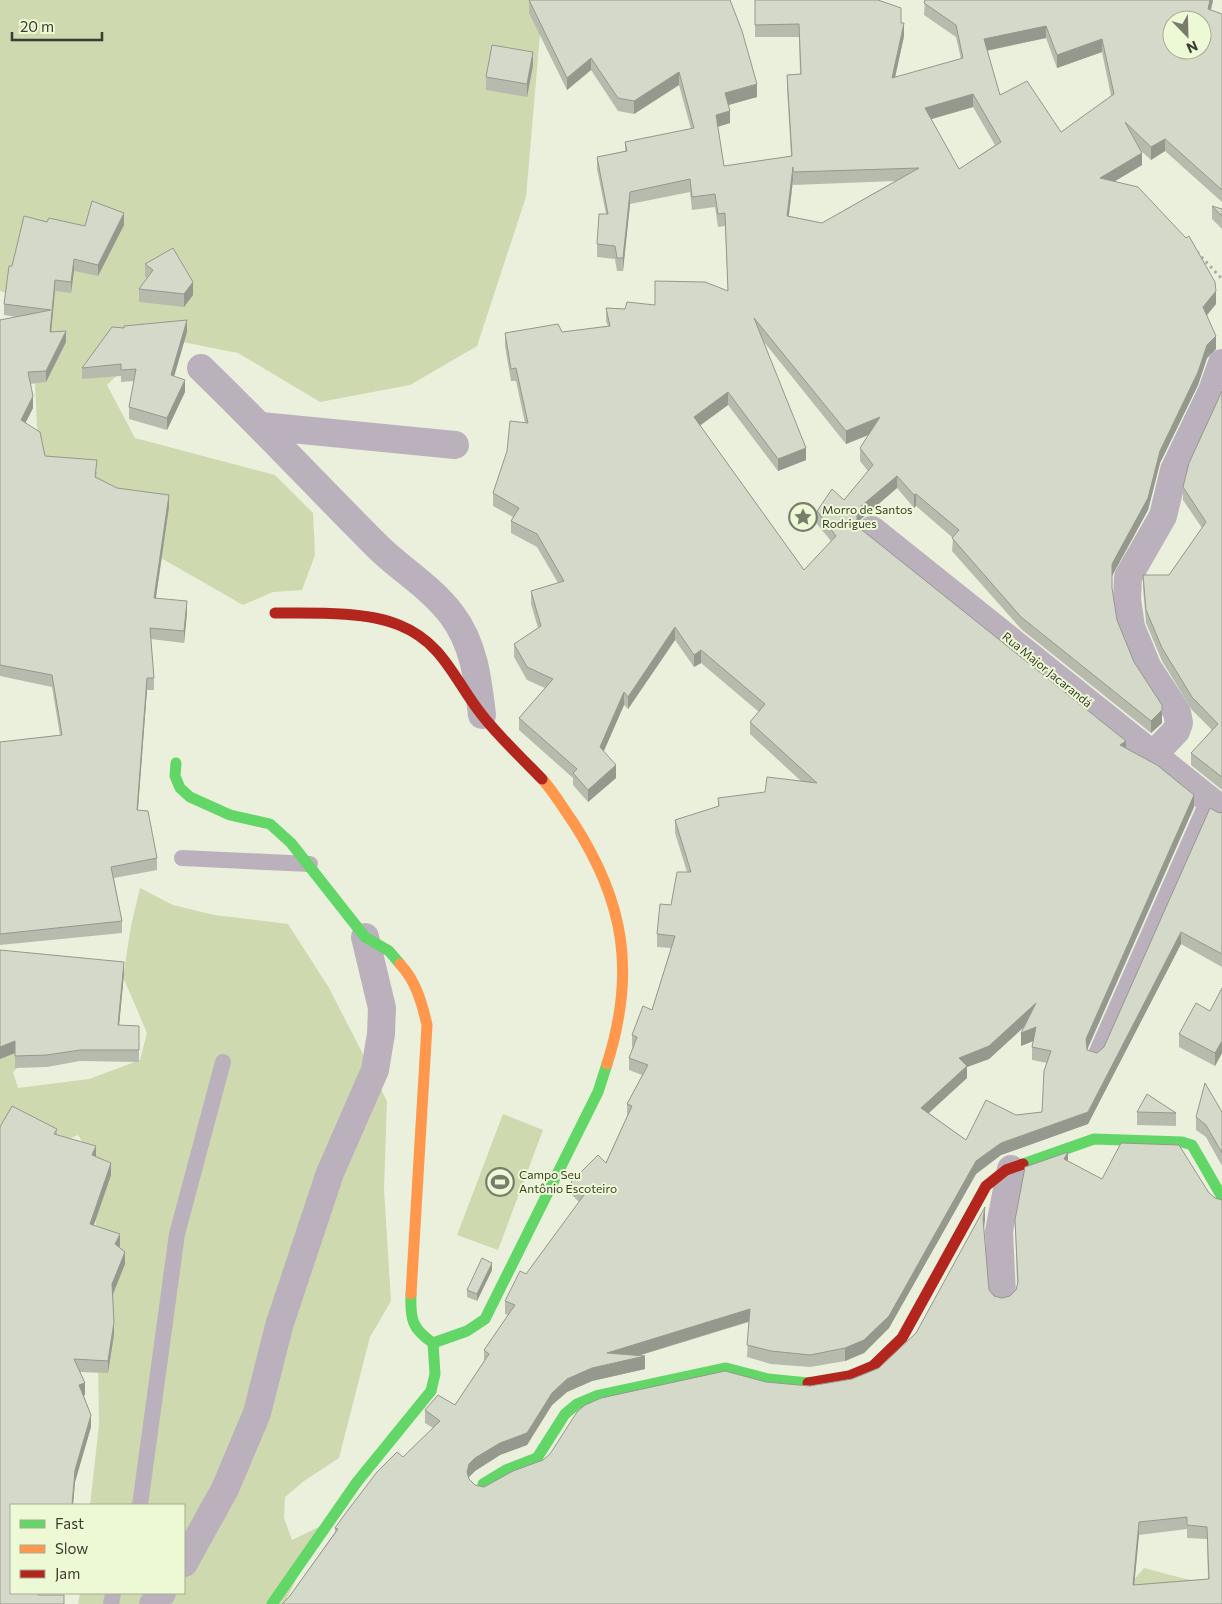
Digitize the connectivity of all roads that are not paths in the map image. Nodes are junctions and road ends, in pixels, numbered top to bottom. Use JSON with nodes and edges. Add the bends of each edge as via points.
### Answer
{"nodes":[{"id":1,"x":1222,"y":363,"type":"edge"},
{"id":2,"x":200,"y":368,"type":"dead end"},
{"id":3,"x":261,"y":426,"type":"junction"},
{"id":4,"x":455,"y":445,"type":"dead end"},
{"id":5,"x":872,"y":530,"type":"dead end"},
{"id":6,"x":275,"y":613,"type":"dead end"},
{"id":7,"x":482,"y":715,"type":"junction"},
{"id":8,"x":1153,"y":755,"type":"junction"},
{"id":9,"x":176,"y":763,"type":"dead end"},
{"id":10,"x":1215,"y":805,"type":"edge"},
{"id":11,"x":182,"y":858,"type":"dead end"},
{"id":12,"x":310,"y":864,"type":"junction"},
{"id":13,"x":365,"y":937,"type":"junction"},
{"id":14,"x":1095,"y":1056,"type":"edge"},
{"id":15,"x":223,"y":1062,"type":"dead end"},
{"id":16,"x":1011,"y":1169,"type":"junction"},
{"id":17,"x":1222,"y":1197,"type":"edge"},
{"id":18,"x":1002,"y":1295,"type":"dead end"},
{"id":19,"x":432,"y":1343,"type":"junction"},
{"id":20,"x":483,"y":1484,"type":"dead end"},
{"id":21,"x":140,"y":1504,"type":"edge"},
{"id":22,"x":185,"y":1561,"type":"edge"},
{"id":23,"x":161,"y":1594,"type":"edge"},
{"id":24,"x":153,"y":1604,"type":"edge"},
{"id":25,"x":272,"y":1604,"type":"edge"}],
"edges":[{"from":1,"to":8,"type":"street","via":[[1174,470],[1163,516],[1128,577],[1131,627],[1148,668],[1176,712],[1179,723],[1176,731]]},
{"from":2,"to":3,"type":"street"},
{"from":3,"to":4,"type":"street"},
{"from":3,"to":7,"type":"street","via":[[378,547],[452,615],[468,644],[477,672]]},
{"from":5,"to":8,"type":"street","name":"Rua Major Jacarandá"},
{"from":6,"to":7,"type":"street","via":[[347,614],[398,624],[426,640],[446,660]]},
{"from":7,"to":19,"type":"street","via":[[549,787],[589,847],[618,913],[624,965],[618,1029],[598,1092],[484,1319],[468,1331]]},
{"from":8,"to":10,"type":"street","name":"Rua Major Jacarandá"},
{"from":9,"to":12,"type":"street","via":[[175,776],[180,788],[190,797],[230,815],[270,824]]},
{"from":10,"to":14,"type":"lane"},
{"from":11,"to":12,"type":"lane"},
{"from":12,"to":13,"type":"street"},
{"from":13,"to":19,"type":"street","via":[[389,951],[409,973],[422,1002],[427,1025],[410,1313],[418,1332]]},
{"from":13,"to":22,"type":"street","via":[[382,1008],[375,1070],[330,1173],[280,1326],[257,1413],[225,1489]]},
{"from":15,"to":21,"type":"lane","via":[[176,1234]]},
{"from":16,"to":17,"type":"street","via":[[1094,1139],[1188,1142]]},
{"from":16,"to":18,"type":"street","via":[[999,1231]]},
{"from":16,"to":20,"type":"street","via":[[986,1186],[902,1338],[865,1371],[810,1383],[768,1380],[726,1368],[596,1396],[577,1404],[566,1414],[537,1458],[506,1470]]},
{"from":19,"to":25,"type":"street","via":[[435,1374],[431,1391],[357,1482]]},
{"from":23,"to":24,"type":"street"}]}
